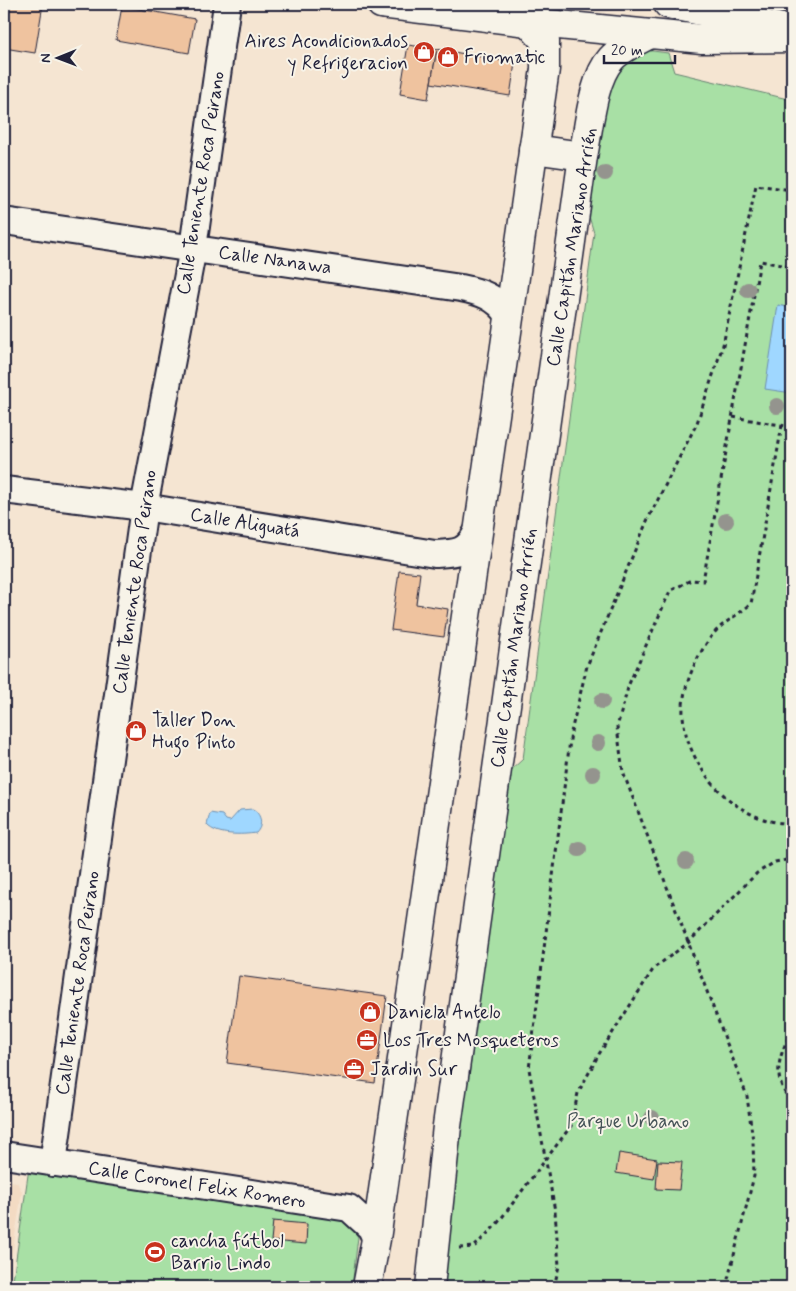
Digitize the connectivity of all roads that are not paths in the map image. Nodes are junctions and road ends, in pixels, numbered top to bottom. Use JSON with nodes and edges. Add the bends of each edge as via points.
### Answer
{"nodes":[{"id":1,"x":227,"y":4,"type":"edge"},
{"id":2,"x":380,"y":4,"type":"edge"},
{"id":3,"x":668,"y":4,"type":"edge"},
{"id":4,"x":528,"y":22,"type":"junction"},
{"id":5,"x":792,"y":30,"type":"edge"},
{"id":6,"x":650,"y":34,"type":"junction"},
{"id":7,"x":792,"y":38,"type":"edge"},
{"id":8,"x":533,"y":149,"type":"junction"},
{"id":9,"x":583,"y":156,"type":"junction"},
{"id":10,"x":4,"y":221,"type":"edge"},
{"id":11,"x":193,"y":248,"type":"junction"},
{"id":12,"x":508,"y":314,"type":"junction"},
{"id":13,"x":4,"y":490,"type":"edge"},
{"id":14,"x":144,"y":507,"type":"junction"},
{"id":15,"x":476,"y":534,"type":"junction"},
{"id":16,"x":4,"y":1155,"type":"edge"},
{"id":17,"x":53,"y":1163,"type":"junction"},
{"id":18,"x":376,"y":1239,"type":"junction"},
{"id":19,"x":367,"y":1287,"type":"edge"},
{"id":20,"x":430,"y":1287,"type":"edge"}],
"edges":[{"from":1,"to":11,"type":"street","name":"Calle Teniente Roca Peirano"},
{"from":2,"to":4,"type":"street"},
{"from":3,"to":5,"type":"street"},
{"from":4,"to":6,"type":"street"},
{"from":4,"to":8,"type":"street","via":[[545,41],[545,70]]},
{"from":6,"to":7,"type":"street","via":[[702,40]]},
{"from":6,"to":9,"type":"street","name":"Calle Capitán Mariano Arrién","via":[[621,50],[600,76]]},
{"from":8,"to":9,"type":"street"},
{"from":8,"to":12,"type":"street"},
{"from":9,"to":20,"type":"street","name":"Calle Capitán Mariano Arrién","via":[[447,1126]]},
{"from":10,"to":11,"type":"street","name":"Calle Nanawa"},
{"from":11,"to":12,"type":"street","name":"Calle Nanawa","via":[[476,291],[501,304]]},
{"from":11,"to":14,"type":"street","name":"Calle Teniente Roca Peirano"},
{"from":12,"to":15,"type":"street"},
{"from":13,"to":14,"type":"street","name":"Calle Aliguatá"},
{"from":14,"to":15,"type":"street","name":"Calle Aliguatá","via":[[436,554],[455,554],[470,545]]},
{"from":14,"to":17,"type":"street","name":"Calle Teniente Roca Peirano"},
{"from":15,"to":18,"type":"street"},
{"from":16,"to":17,"type":"street","name":"Calle Coronel Felix Romero"},
{"from":17,"to":18,"type":"street","name":"Calle Coronel Felix Romero","via":[[349,1208],[371,1228]]},
{"from":18,"to":19,"type":"street"}]}
